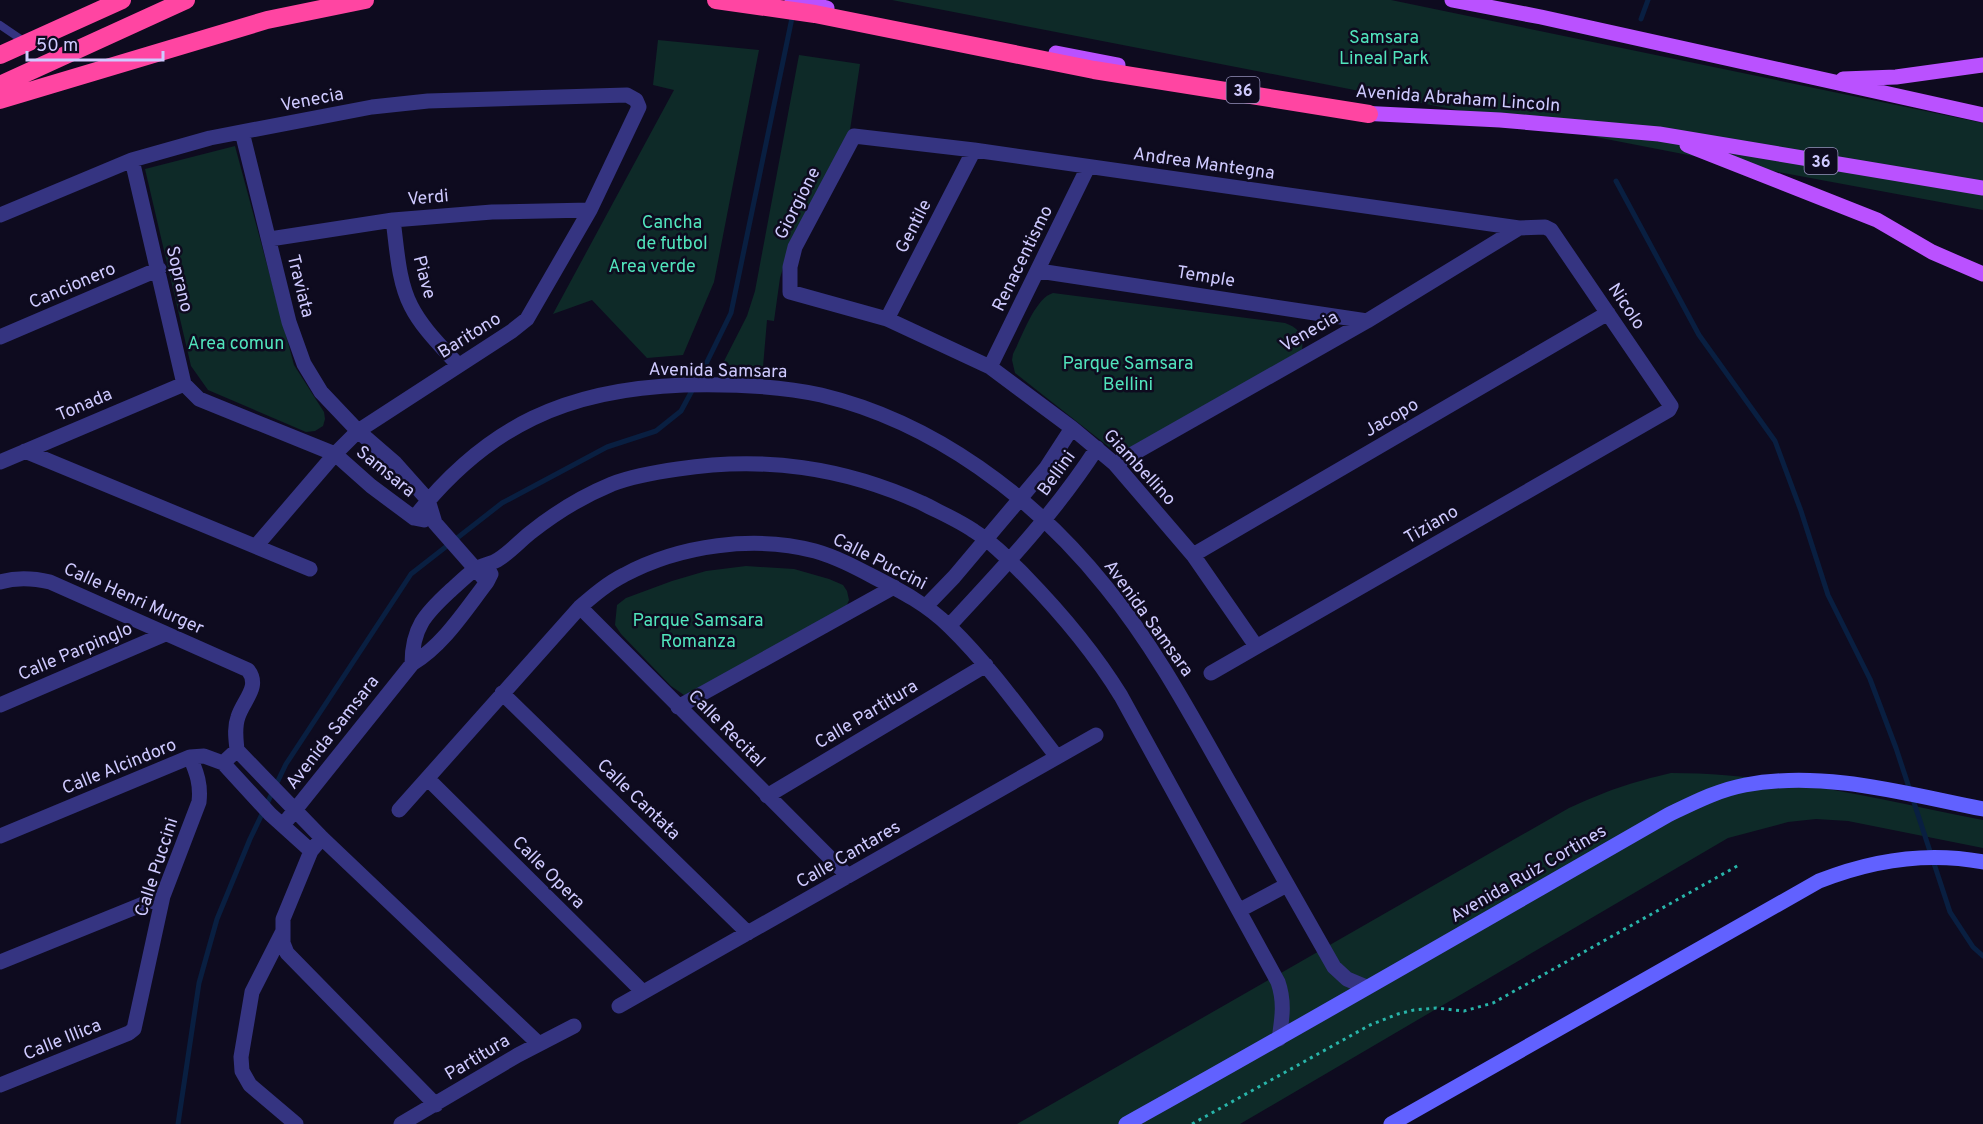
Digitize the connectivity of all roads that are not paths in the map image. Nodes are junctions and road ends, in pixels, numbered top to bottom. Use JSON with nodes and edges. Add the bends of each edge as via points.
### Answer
{"nodes":[{"id":1,"x":122,"y":0,"type":"edge"},
{"id":2,"x":186,"y":0,"type":"edge"},
{"id":3,"x":365,"y":0,"type":"edge"},
{"id":4,"x":716,"y":0,"type":"edge"},
{"id":5,"x":1452,"y":0,"type":"edge"},
{"id":6,"x":784,"y":4,"type":"edge"},
{"id":7,"x":0,"y":25,"type":"edge"},
{"id":8,"x":26,"y":43,"type":"junction"},
{"id":9,"x":0,"y":55,"type":"edge"},
{"id":10,"x":1983,"y":65,"type":"edge"},
{"id":11,"x":1822,"y":80,"type":"junction"},
{"id":12,"x":0,"y":85,"type":"edge"},
{"id":13,"x":0,"y":100,"type":"edge"},
{"id":14,"x":639,"y":107,"type":"joint"},
{"id":15,"x":1369,"y":114,"type":"junction"},
{"id":16,"x":1983,"y":115,"type":"edge"},
{"id":17,"x":242,"y":132,"type":"junction"},
{"id":18,"x":1659,"y":134,"type":"junction"},
{"id":19,"x":857,"y":136,"type":"joint"},
{"id":20,"x":974,"y":150,"type":"junction"},
{"id":21,"x":132,"y":160,"type":"junction"},
{"id":22,"x":1089,"y":167,"type":"junction"},
{"id":23,"x":1983,"y":188,"type":"edge"},
{"id":24,"x":590,"y":210,"type":"junction"},
{"id":25,"x":0,"y":215,"type":"edge"},
{"id":26,"x":393,"y":220,"type":"junction"},
{"id":27,"x":1545,"y":227,"type":"joint"},
{"id":28,"x":1519,"y":228,"type":"junction"},
{"id":29,"x":270,"y":239,"type":"junction"},
{"id":30,"x":159,"y":269,"type":"junction"},
{"id":31,"x":1039,"y":271,"type":"junction"},
{"id":32,"x":1983,"y":274,"type":"edge"},
{"id":33,"x":791,"y":293,"type":"joint"},
{"id":34,"x":1608,"y":313,"type":"junction"},
{"id":35,"x":887,"y":319,"type":"junction"},
{"id":36,"x":1367,"y":321,"type":"junction"},
{"id":37,"x":0,"y":337,"type":"edge"},
{"id":38,"x":458,"y":365,"type":"junction"},
{"id":39,"x":990,"y":367,"type":"junction"},
{"id":40,"x":184,"y":384,"type":"junction"},
{"id":41,"x":1669,"y":410,"type":"joint"},
{"id":42,"x":1072,"y":428,"type":"junction"},
{"id":43,"x":358,"y":431,"type":"junction"},
{"id":44,"x":1097,"y":448,"type":"junction"},
{"id":45,"x":25,"y":451,"type":"junction"},
{"id":46,"x":335,"y":454,"type":"junction"},
{"id":47,"x":0,"y":462,"type":"edge"},
{"id":48,"x":1115,"y":464,"type":"junction"},
{"id":49,"x":1020,"y":497,"type":"junction"},
{"id":50,"x":428,"y":500,"type":"junction"},
{"id":51,"x":414,"y":518,"type":"junction"},
{"id":52,"x":1045,"y":520,"type":"junction"},
{"id":53,"x":435,"y":524,"type":"junction"},
{"id":54,"x":986,"y":539,"type":"junction"},
{"id":55,"x":256,"y":546,"type":"junction"},
{"id":56,"x":1192,"y":555,"type":"junction"},
{"id":57,"x":1008,"y":560,"type":"junction"},
{"id":58,"x":498,"y":561,"type":"junction"},
{"id":59,"x":310,"y":568,"type":"dead end"},
{"id":60,"x":475,"y":569,"type":"junction"},
{"id":61,"x":0,"y":582,"type":"edge"},
{"id":62,"x":487,"y":582,"type":"junction"},
{"id":63,"x":894,"y":587,"type":"junction"},
{"id":64,"x":926,"y":606,"type":"junction"},
{"id":65,"x":580,"y":607,"type":"junction"},
{"id":66,"x":950,"y":626,"type":"junction"},
{"id":67,"x":165,"y":634,"type":"junction"},
{"id":68,"x":1256,"y":646,"type":"junction"},
{"id":69,"x":412,"y":663,"type":"junction"},
{"id":70,"x":986,"y":665,"type":"junction"},
{"id":71,"x":1211,"y":673,"type":"dead end"},
{"id":72,"x":502,"y":693,"type":"junction"},
{"id":73,"x":0,"y":705,"type":"edge"},
{"id":74,"x":678,"y":707,"type":"junction"},
{"id":75,"x":1096,"y":735,"type":"dead end"},
{"id":76,"x":237,"y":750,"type":"junction"},
{"id":77,"x":189,"y":757,"type":"junction"},
{"id":78,"x":1058,"y":757,"type":"junction"},
{"id":79,"x":223,"y":763,"type":"junction"},
{"id":80,"x":428,"y":779,"type":"junction"},
{"id":81,"x":766,"y":796,"type":"junction"},
{"id":82,"x":1983,"y":809,"type":"edge"},
{"id":83,"x":296,"y":810,"type":"junction"},
{"id":84,"x":399,"y":810,"type":"dead end"},
{"id":85,"x":283,"y":825,"type":"junction"},
{"id":86,"x":0,"y":836,"type":"edge"},
{"id":87,"x":322,"y":838,"type":"junction"},
{"id":88,"x":311,"y":851,"type":"junction"},
{"id":89,"x":1978,"y":861,"type":"edge"},
{"id":90,"x":848,"y":876,"type":"junction"},
{"id":91,"x":1287,"y":885,"type":"junction"},
{"id":92,"x":163,"y":896,"type":"junction"},
{"id":93,"x":1240,"y":910,"type":"junction"},
{"id":94,"x":282,"y":933,"type":"junction"},
{"id":95,"x":748,"y":933,"type":"junction"},
{"id":96,"x":0,"y":962,"type":"edge"},
{"id":97,"x":1366,"y":987,"type":"junction"},
{"id":98,"x":643,"y":992,"type":"junction"},
{"id":99,"x":619,"y":1006,"type":"dead end"},
{"id":100,"x":135,"y":1026,"type":"joint"},
{"id":101,"x":574,"y":1026,"type":"dead end"},
{"id":102,"x":1279,"y":1039,"type":"junction"},
{"id":103,"x":539,"y":1044,"type":"junction"},
{"id":104,"x":0,"y":1085,"type":"edge"},
{"id":105,"x":435,"y":1105,"type":"junction"},
{"id":106,"x":296,"y":1124,"type":"edge"},
{"id":107,"x":401,"y":1124,"type":"edge"},
{"id":108,"x":1126,"y":1124,"type":"edge"},
{"id":109,"x":1391,"y":1124,"type":"edge"}],
"edges":[{"from":1,"to":8,"type":"highway"},
{"from":2,"to":12,"type":"highway"},
{"from":3,"to":13,"type":"highway","via":[[267,20]]},
{"from":4,"to":6,"type":"highway"},
{"from":5,"to":11,"type":"main road"},
{"from":6,"to":15,"type":"main road","name":"Avenida Abraham Lincoln","number":"36","via":[[831,9]]},
{"from":6,"to":15,"type":"highway","via":[[1094,70]]},
{"from":7,"to":8,"type":"lane"},
{"from":8,"to":9,"type":"highway"},
{"from":10,"to":11,"type":"main road"},
{"from":11,"to":16,"type":"main road"},
{"from":14,"to":17,"type":"street","name":"Venecia","via":[[636,99],[627,95],[428,101],[372,107]]},
{"from":14,"to":24,"type":"street","name":"Baritono"},
{"from":15,"to":18,"type":"main road","name":"Avenida Abraham Lincoln","number":"36","via":[[1500,120]]},
{"from":17,"to":21,"type":"street","name":"Venecia"},
{"from":17,"to":29,"type":"street","name":"Traviata"},
{"from":18,"to":23,"type":"main road","name":"Avenida Abraham Lincoln","number":"36"},
{"from":18,"to":32,"type":"main road","via":[[1877,220],[1932,252]]},
{"from":19,"to":20,"type":"street","name":"Andrea Mantegna"},
{"from":19,"to":33,"type":"street","name":"Giorgione","via":[[795,247],[790,267]]},
{"from":20,"to":22,"type":"street","name":"Andrea Mantegna"},
{"from":20,"to":35,"type":"street","name":"Gentile"},
{"from":21,"to":25,"type":"street","name":"Venecia"},
{"from":21,"to":30,"type":"street","name":"Soprano"},
{"from":22,"to":28,"type":"street","name":"Andrea Mantegna"},
{"from":22,"to":31,"type":"street","name":"Renacentismo"},
{"from":24,"to":26,"type":"street","name":"Verdi"},
{"from":24,"to":38,"type":"street","name":"Baritono","via":[[527,319]]},
{"from":26,"to":29,"type":"street","name":"Verdi"},
{"from":26,"to":38,"type":"street","name":"Piave","via":[[404,285],[412,307]]},
{"from":27,"to":28,"type":"street","name":"Andrea Mantegna"},
{"from":27,"to":34,"type":"street","name":"Nicolo","via":[[1551,230]]},
{"from":28,"to":36,"type":"street","name":"Venecia"},
{"from":29,"to":43,"type":"street","name":"Traviata","via":[[304,364],[321,392]]},
{"from":30,"to":37,"type":"street","name":"Cancionero"},
{"from":30,"to":40,"type":"street","name":"Soprano"},
{"from":31,"to":36,"type":"street","name":"Temple"},
{"from":31,"to":39,"type":"street","name":"Renacentismo"},
{"from":33,"to":35,"type":"street","name":"Giambellino"},
{"from":34,"to":41,"type":"street","name":"Nicolo","via":[[1671,406]]},
{"from":34,"to":56,"type":"street","name":"Jacopo"},
{"from":35,"to":39,"type":"street","name":"Giambellino"},
{"from":36,"to":48,"type":"street","name":"Venecia"},
{"from":38,"to":43,"type":"street","name":"Baritono"},
{"from":39,"to":42,"type":"street","name":"Giambellino"},
{"from":40,"to":45,"type":"street","name":"Tonada"},
{"from":40,"to":46,"type":"street","via":[[199,399]]},
{"from":41,"to":68,"type":"street","name":"Tiziano"},
{"from":42,"to":44,"type":"street","name":"Giambellino"},
{"from":42,"to":49,"type":"street","name":"Bellini","via":[[1050,463]]},
{"from":43,"to":46,"type":"street","name":"Baritono"},
{"from":43,"to":50,"type":"street","name":"Samsara"},
{"from":44,"to":48,"type":"street","name":"Giambellino"},
{"from":44,"to":52,"type":"street","name":"Bellini"},
{"from":45,"to":47,"type":"street","name":"Tonada"},
{"from":45,"to":55,"type":"street"},
{"from":46,"to":51,"type":"street","name":"Samsara"},
{"from":46,"to":55,"type":"street","name":"Baritono"},
{"from":48,"to":56,"type":"street","name":"Giambellino"},
{"from":49,"to":50,"type":"street","name":"Avenida Samsara","via":[[968,460],[901,423],[862,408],[797,391],[690,385],[628,389],[553,409],[485,447]]},
{"from":49,"to":52,"type":"street","name":"Avenida Samsara"},
{"from":49,"to":54,"type":"street","name":"Bellini"},
{"from":50,"to":51,"type":"street","name":"Avenida Samsara"},
{"from":50,"to":53,"type":"street"},
{"from":51,"to":53,"type":"street"},
{"from":52,"to":57,"type":"street","name":"Bellini"},
{"from":52,"to":91,"type":"street","name":"Avenida Samsara","via":[[1106,587],[1170,677]]},
{"from":53,"to":60,"type":"street"},
{"from":54,"to":57,"type":"street","name":"Avenida Samsara"},
{"from":54,"to":58,"type":"street","name":"Avenida Samsara","via":[[942,513],[861,481],[789,465],[731,464],[666,471],[613,484],[557,513]]},
{"from":54,"to":64,"type":"street","name":"Bellini"},
{"from":55,"to":59,"type":"street"},
{"from":56,"to":68,"type":"street","name":"Giambellino"},
{"from":57,"to":66,"type":"street","name":"Bellini"},
{"from":57,"to":93,"type":"street","name":"Avenida Samsara","via":[[1102,665]]},
{"from":58,"to":60,"type":"street","name":"Avenida Samsara"},
{"from":58,"to":62,"type":"street","name":"Avenida Samsara"},
{"from":60,"to":62,"type":"street"},
{"from":60,"to":69,"type":"street","name":"Avenida Samsara","via":[[422,619]]},
{"from":61,"to":67,"type":"street","name":"Calle Henri Murger","via":[[21,578],[50,582]]},
{"from":62,"to":69,"type":"street","name":"Avenida Samsara","via":[[446,636]]},
{"from":63,"to":64,"type":"street","name":"Calle Puccini"},
{"from":63,"to":65,"type":"street","name":"Calle Puccini","via":[[839,560],[805,549],[761,544],[720,546],[688,551],[634,570]]},
{"from":63,"to":74,"type":"street"},
{"from":64,"to":66,"type":"street","name":"Calle Puccini"},
{"from":65,"to":72,"type":"street","name":"Calle Puccini"},
{"from":65,"to":74,"type":"street","name":"Calle Recital"},
{"from":66,"to":70,"type":"street","name":"Calle Puccini"},
{"from":67,"to":73,"type":"street","name":"Calle Parpinglo"},
{"from":67,"to":76,"type":"street","name":"Calle Henri Murger","via":[[252,675],[254,684],[237,722]]},
{"from":68,"to":71,"type":"street","name":"Tiziano"},
{"from":69,"to":83,"type":"street","name":"Avenida Samsara"},
{"from":70,"to":78,"type":"street","name":"Calle Puccini"},
{"from":70,"to":81,"type":"street","name":"Calle Partitura"},
{"from":72,"to":80,"type":"street","name":"Calle Puccini"},
{"from":72,"to":95,"type":"street","name":"Calle Cantata"},
{"from":74,"to":81,"type":"street","name":"Calle Recital"},
{"from":75,"to":78,"type":"street","name":"Calle Cantares"},
{"from":76,"to":79,"type":"street"},
{"from":76,"to":83,"type":"street"},
{"from":77,"to":79,"type":"street","name":"Calle Alcindoro","via":[[204,756]]},
{"from":77,"to":86,"type":"street","name":"Calle Alcindoro"},
{"from":77,"to":92,"type":"street","name":"Calle Puccini","via":[[198,775],[199,801]]},
{"from":78,"to":90,"type":"street","name":"Calle Cantares"},
{"from":79,"to":85,"type":"street"},
{"from":80,"to":84,"type":"street","name":"Calle Puccini"},
{"from":80,"to":98,"type":"street","name":"Calle Opera"},
{"from":81,"to":90,"type":"street","name":"Calle Recital"},
{"from":82,"to":97,"type":"main road","name":"Avenida Ruiz Cortines","via":[[1858,784],[1779,780],[1744,785],[1706,797],[1668,816]]},
{"from":83,"to":85,"type":"street","name":"Avenida Samsara"},
{"from":83,"to":87,"type":"street"},
{"from":85,"to":88,"type":"street"},
{"from":87,"to":88,"type":"street"},
{"from":87,"to":103,"type":"street"},
{"from":88,"to":94,"type":"street","via":[[283,919]]},
{"from":89,"to":109,"type":"main road","via":[[1922,857],[1881,862],[1819,881]]},
{"from":90,"to":95,"type":"street","name":"Calle Cantares"},
{"from":91,"to":93,"type":"street"},
{"from":91,"to":97,"type":"street","name":"Avenida Samsara","via":[[1334,967],[1347,979]]},
{"from":92,"to":96,"type":"street"},
{"from":92,"to":100,"type":"street","name":"Calle Puccini"},
{"from":93,"to":102,"type":"street","name":"Avenida Samsara","via":[[1281,992],[1284,1012]]},
{"from":94,"to":105,"type":"street","via":[[287,953]]},
{"from":94,"to":106,"type":"street","via":[[252,992],[241,1058],[242,1071],[250,1085]]},
{"from":95,"to":98,"type":"street","name":"Calle Cantares"},
{"from":97,"to":102,"type":"main road","name":"Avenida Ruiz Cortines"},
{"from":98,"to":99,"type":"street","name":"Calle Cantares"},
{"from":100,"to":104,"type":"street","name":"Calle Illica","via":[[129,1033]]},
{"from":101,"to":103,"type":"street","name":"Partitura"},
{"from":102,"to":108,"type":"main road","name":"Avenida Ruiz Cortines"},
{"from":103,"to":105,"type":"street","name":"Partitura"},
{"from":105,"to":107,"type":"street","name":"Partitura"}]}
